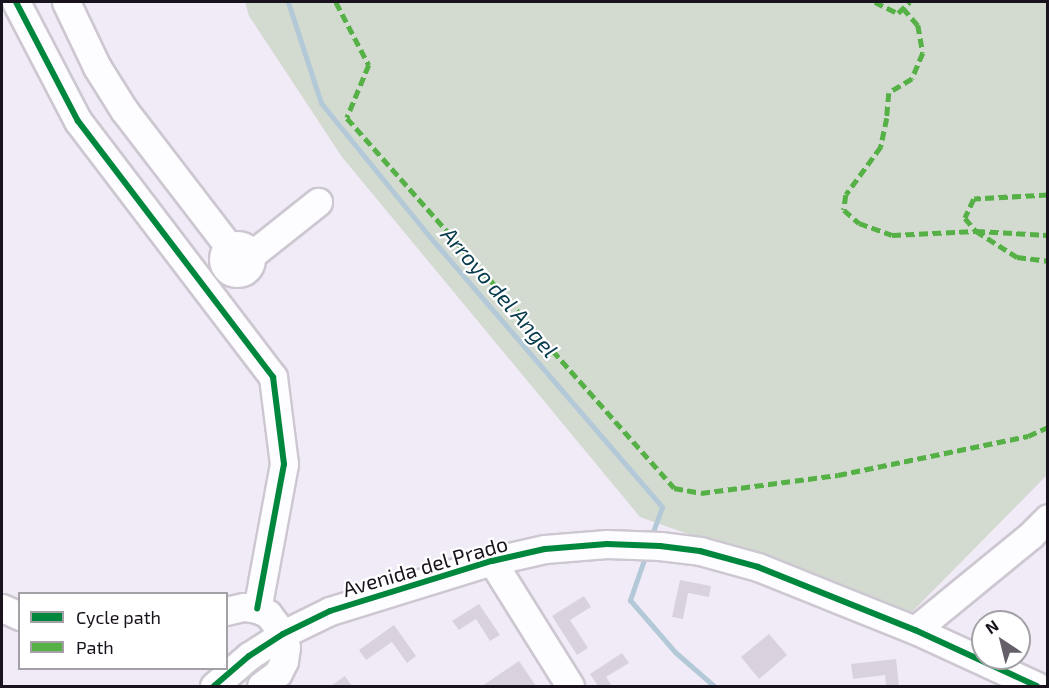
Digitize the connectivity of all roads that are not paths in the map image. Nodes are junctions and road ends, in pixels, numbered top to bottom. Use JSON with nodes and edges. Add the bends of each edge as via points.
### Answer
{"nodes":[{"id":1,"x":16,"y":2,"type":"edge"},
{"id":2,"x":66,"y":2,"type":"edge"},
{"id":3,"x":318,"y":202,"type":"dead end"},
{"id":4,"x":1047,"y":518,"type":"edge"},
{"id":5,"x":492,"y":561,"type":"junction"},
{"id":6,"x":2,"y":608,"type":"edge"},
{"id":7,"x":257,"y":609,"type":"junction"},
{"id":8,"x":228,"y":611,"type":"edge"},
{"id":9,"x":18,"y":615,"type":"edge"},
{"id":10,"x":915,"y":630,"type":"junction"},
{"id":11,"x":283,"y":634,"type":"junction"},
{"id":12,"x":216,"y":681,"type":"edge"},
{"id":13,"x":261,"y":687,"type":"edge"},
{"id":14,"x":570,"y":687,"type":"edge"},
{"id":15,"x":1037,"y":687,"type":"edge"}],
"edges":[{"from":1,"to":7,"type":"street","via":[[78,121],[273,377],[285,464]]},
{"from":2,"to":3,"type":"street","via":[[97,67],[124,110],[240,251]]},
{"from":4,"to":10,"type":"street"},
{"from":5,"to":10,"type":"street","name":"Avenida del Prado","via":[[545,549],[607,544],[700,551],[758,567]]},
{"from":5,"to":11,"type":"street","name":"Avenida del Prado","via":[[330,611]]},
{"from":5,"to":14,"type":"street"},
{"from":6,"to":9,"type":"street"},
{"from":7,"to":8,"type":"street"},
{"from":7,"to":11,"type":"street","via":[[268,614]]},
{"from":10,"to":15,"type":"street","name":"Avenida del Prado"},
{"from":11,"to":12,"type":"street","name":"Avenida del Prado"},
{"from":11,"to":13,"type":"street","via":[[284,661],[278,673]]}]}
